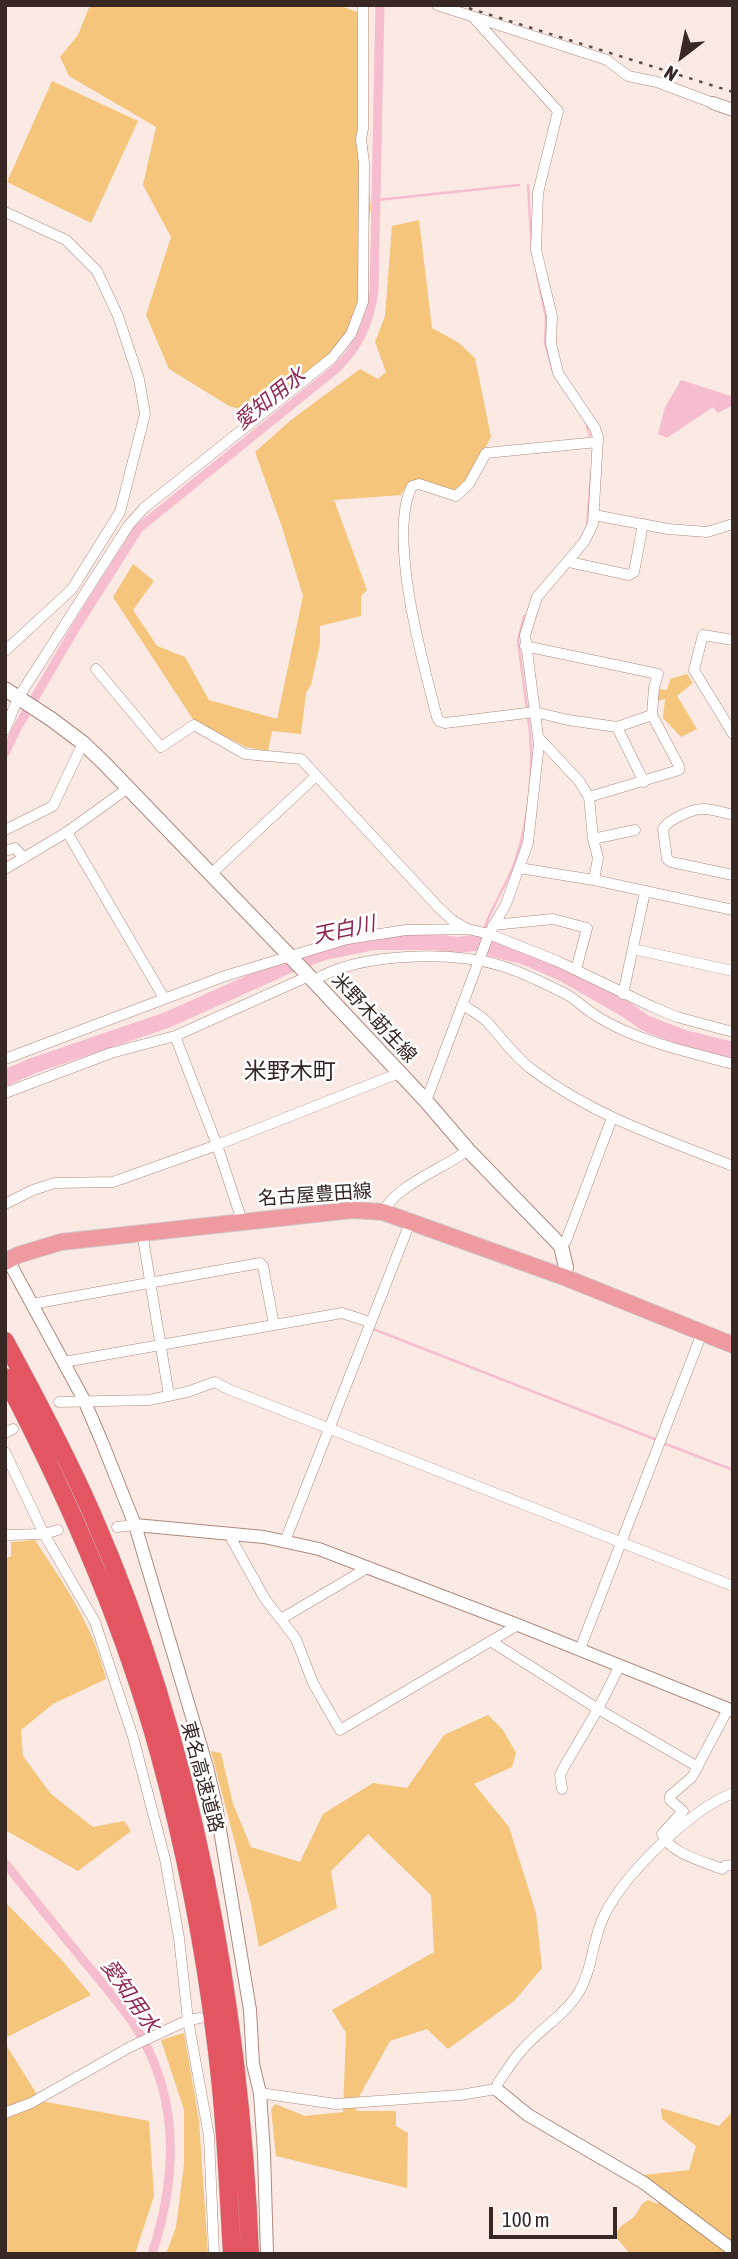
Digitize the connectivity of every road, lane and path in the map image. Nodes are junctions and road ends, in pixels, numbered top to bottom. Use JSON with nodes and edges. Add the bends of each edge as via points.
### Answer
{"nodes":[{"id":1,"x":363,"y":5,"type":"edge"},
{"id":2,"x":437,"y":5,"type":"edge"},
{"id":3,"x":473,"y":17,"type":"junction"},
{"id":4,"x":713,"y":103,"type":"joint"},
{"id":5,"x":733,"y":110,"type":"edge"},
{"id":6,"x":5,"y":212,"type":"edge"},
{"id":7,"x":598,"y":442,"type":"junction"},
{"id":8,"x":594,"y":515,"type":"junction"},
{"id":9,"x":643,"y":524,"type":"junction"},
{"id":10,"x":733,"y":524,"type":"edge"},
{"id":11,"x":569,"y":562,"type":"junction"},
{"id":12,"x":733,"y":640,"type":"edge"},
{"id":13,"x":525,"y":646,"type":"junction"},
{"id":14,"x":5,"y":651,"type":"edge"},
{"id":15,"x":96,"y":669,"type":"dead end"},
{"id":16,"x":5,"y":689,"type":"edge"},
{"id":17,"x":19,"y":698,"type":"junction"},
{"id":18,"x":535,"y":712,"type":"junction"},
{"id":19,"x":652,"y":715,"type":"junction"},
{"id":20,"x":617,"y":727,"type":"junction"},
{"id":21,"x":5,"y":730,"type":"edge"},
{"id":22,"x":733,"y":734,"type":"edge"},
{"id":23,"x":538,"y":737,"type":"junction"},
{"id":24,"x":83,"y":743,"type":"junction"},
{"id":25,"x":316,"y":776,"type":"junction"},
{"id":26,"x":644,"y":782,"type":"junction"},
{"id":27,"x":128,"y":788,"type":"junction"},
{"id":28,"x":589,"y":797,"type":"junction"},
{"id":29,"x":733,"y":815,"type":"edge"},
{"id":30,"x":5,"y":830,"type":"edge"},
{"id":31,"x":635,"y":830,"type":"dead end"},
{"id":32,"x":67,"y":832,"type":"junction"},
{"id":33,"x":593,"y":839,"type":"junction"},
{"id":34,"x":5,"y":851,"type":"edge"},
{"id":35,"x":23,"y":858,"type":"junction"},
{"id":36,"x":519,"y":868,"type":"junction"},
{"id":37,"x":5,"y":869,"type":"edge"},
{"id":38,"x":211,"y":874,"type":"junction"},
{"id":39,"x":733,"y":875,"type":"edge"},
{"id":40,"x":594,"y":880,"type":"junction"},
{"id":41,"x":645,"y":891,"type":"junction"},
{"id":42,"x":733,"y":910,"type":"edge"},
{"id":43,"x":468,"y":929,"type":"junction"},
{"id":44,"x":491,"y":929,"type":"junction"},
{"id":45,"x":633,"y":949,"type":"junction"},
{"id":46,"x":291,"y":957,"type":"junction"},
{"id":47,"x":480,"y":962,"type":"junction"},
{"id":48,"x":576,"y":970,"type":"junction"},
{"id":49,"x":733,"y":971,"type":"edge"},
{"id":50,"x":310,"y":977,"type":"junction"},
{"id":51,"x":623,"y":994,"type":"junction"},
{"id":52,"x":164,"y":998,"type":"junction"},
{"id":53,"x":463,"y":1005,"type":"junction"},
{"id":54,"x":733,"y":1032,"type":"edge"},
{"id":55,"x":175,"y":1035,"type":"junction"},
{"id":56,"x":5,"y":1059,"type":"edge"},
{"id":57,"x":733,"y":1064,"type":"edge"},
{"id":58,"x":399,"y":1073,"type":"junction"},
{"id":59,"x":5,"y":1093,"type":"edge"},
{"id":60,"x":426,"y":1101,"type":"junction"},
{"id":61,"x":612,"y":1118,"type":"junction"},
{"id":62,"x":217,"y":1144,"type":"junction"},
{"id":63,"x":468,"y":1150,"type":"junction"},
{"id":64,"x":733,"y":1166,"type":"edge"},
{"id":65,"x":5,"y":1204,"type":"edge"},
{"id":66,"x":383,"y":1212,"type":"junction"},
{"id":67,"x":411,"y":1220,"type":"junction"},
{"id":68,"x":242,"y":1221,"type":"junction"},
{"id":69,"x":142,"y":1232,"type":"junction"},
{"id":70,"x":561,"y":1246,"type":"junction"},
{"id":71,"x":6,"y":1259,"type":"edge"},
{"id":72,"x":564,"y":1277,"type":"junction"},
{"id":73,"x":149,"y":1282,"type":"junction"},
{"id":74,"x":32,"y":1304,"type":"junction"},
{"id":75,"x":370,"y":1322,"type":"junction"},
{"id":76,"x":274,"y":1325,"type":"junction"},
{"id":77,"x":702,"y":1334,"type":"junction"},
{"id":78,"x":5,"y":1341,"type":"edge"},
{"id":79,"x":160,"y":1345,"type":"junction"},
{"id":80,"x":733,"y":1345,"type":"edge"},
{"id":81,"x":64,"y":1362,"type":"junction"},
{"id":82,"x":5,"y":1377,"type":"edge"},
{"id":83,"x":169,"y":1396,"type":"junction"},
{"id":84,"x":84,"y":1400,"type":"junction"},
{"id":85,"x":59,"y":1402,"type":"dead end"},
{"id":86,"x":329,"y":1428,"type":"junction"},
{"id":87,"x":5,"y":1452,"type":"edge"},
{"id":88,"x":135,"y":1525,"type":"junction"},
{"id":89,"x":117,"y":1527,"type":"dead end"},
{"id":90,"x":58,"y":1530,"type":"dead end"},
{"id":91,"x":44,"y":1534,"type":"junction"},
{"id":92,"x":231,"y":1534,"type":"junction"},
{"id":93,"x":5,"y":1535,"type":"edge"},
{"id":94,"x":285,"y":1541,"type":"junction"},
{"id":95,"x":621,"y":1543,"type":"junction"},
{"id":96,"x":369,"y":1567,"type":"junction"},
{"id":97,"x":733,"y":1586,"type":"edge"},
{"id":98,"x":281,"y":1619,"type":"junction"},
{"id":99,"x":518,"y":1625,"type":"junction"},
{"id":100,"x":492,"y":1642,"type":"junction"},
{"id":101,"x":580,"y":1649,"type":"junction"},
{"id":102,"x":619,"y":1667,"type":"junction"},
{"id":103,"x":598,"y":1709,"type":"junction"},
{"id":104,"x":730,"y":1710,"type":"edge"},
{"id":105,"x":698,"y":1767,"type":"junction"},
{"id":106,"x":562,"y":1789,"type":"dead end"},
{"id":107,"x":733,"y":1793,"type":"edge"},
{"id":108,"x":666,"y":1842,"type":"junction"},
{"id":109,"x":733,"y":1865,"type":"edge"},
{"id":110,"x":200,"y":2018,"type":"dead end"},
{"id":111,"x":188,"y":2020,"type":"junction"},
{"id":112,"x":496,"y":2089,"type":"junction"},
{"id":113,"x":260,"y":2093,"type":"junction"},
{"id":114,"x":5,"y":2113,"type":"edge"},
{"id":115,"x":733,"y":2250,"type":"edge"},
{"id":116,"x":214,"y":2254,"type":"edge"},
{"id":117,"x":232,"y":2254,"type":"edge"},
{"id":118,"x":250,"y":2254,"type":"edge"},
{"id":119,"x":267,"y":2254,"type":"edge"}],
"edges":[{"from":1,"to":17,"type":"street","via":[[364,294],[360,316],[332,358],[135,517]]},
{"from":2,"to":3,"type":"street"},
{"from":3,"to":4,"type":"street","via":[[607,60],[628,76]]},
{"from":3,"to":7,"type":"street","via":[[558,111],[538,193],[536,250],[552,316],[551,343],[558,373],[595,428]]},
{"from":4,"to":5,"type":"street"},
{"from":6,"to":14,"type":"street","via":[[66,240],[97,271],[118,316],[139,379],[145,414],[120,512],[72,589]]},
{"from":7,"to":8,"type":"street"},
{"from":7,"to":18,"type":"street","via":[[486,453],[469,484],[456,496],[415,485],[404,513],[413,615],[439,721]]},
{"from":8,"to":9,"type":"street"},
{"from":8,"to":11,"type":"street","via":[[584,542]]},
{"from":9,"to":10,"type":"street","via":[[707,532]]},
{"from":9,"to":11,"type":"street","via":[[634,572],[629,575]]},
{"from":11,"to":13,"type":"street","via":[[537,597]]},
{"from":12,"to":22,"type":"street","via":[[704,635],[694,670]]},
{"from":13,"to":18,"type":"street"},
{"from":13,"to":19,"type":"street","via":[[658,674]]},
{"from":15,"to":25,"type":"street","via":[[161,747],[194,726],[245,754],[301,759]]},
{"from":16,"to":17,"type":"main road","name":"米野木莇生線"},
{"from":17,"to":21,"type":"street"},
{"from":17,"to":24,"type":"main road","name":"米野木莇生線"},
{"from":18,"to":20,"type":"street"},
{"from":18,"to":23,"type":"street"},
{"from":19,"to":20,"type":"street"},
{"from":19,"to":26,"type":"street","via":[[679,770]]},
{"from":20,"to":26,"type":"street"},
{"from":23,"to":28,"type":"street"},
{"from":23,"to":36,"type":"street","via":[[528,844]]},
{"from":24,"to":27,"type":"main road","name":"米野木莇生線"},
{"from":24,"to":30,"type":"street","via":[[53,806]]},
{"from":25,"to":38,"type":"street"},
{"from":25,"to":43,"type":"street","via":[[438,907]]},
{"from":26,"to":28,"type":"street"},
{"from":27,"to":32,"type":"street"},
{"from":27,"to":38,"type":"main road","name":"米野木莇生線"},
{"from":28,"to":33,"type":"street"},
{"from":29,"to":39,"type":"street","via":[[697,810],[663,829],[671,862]]},
{"from":31,"to":33,"type":"street"},
{"from":32,"to":35,"type":"street"},
{"from":32,"to":52,"type":"street"},
{"from":33,"to":40,"type":"street","via":[[598,858]]},
{"from":34,"to":35,"type":"street","via":[[15,848]]},
{"from":35,"to":37,"type":"street"},
{"from":36,"to":40,"type":"street"},
{"from":36,"to":44,"type":"street"},
{"from":38,"to":46,"type":"main road","name":"米野木莇生線"},
{"from":40,"to":41,"type":"street"},
{"from":41,"to":42,"type":"street"},
{"from":41,"to":45,"type":"street"},
{"from":43,"to":44,"type":"street"},
{"from":43,"to":46,"type":"street","via":[[376,933]]},
{"from":44,"to":47,"type":"street"},
{"from":44,"to":48,"type":"street"},
{"from":44,"to":48,"type":"street","via":[[553,919],[587,928]]},
{"from":45,"to":49,"type":"street"},
{"from":45,"to":51,"type":"street"},
{"from":46,"to":50,"type":"main road","name":"米野木莇生線"},
{"from":46,"to":52,"type":"street"},
{"from":47,"to":50,"type":"street","via":[[408,957],[351,965]]},
{"from":47,"to":53,"type":"street"},
{"from":47,"to":57,"type":"street","via":[[536,980],[646,1040]]},
{"from":48,"to":51,"type":"street"},
{"from":50,"to":55,"type":"street"},
{"from":50,"to":58,"type":"main road","name":"米野木莇生線"},
{"from":51,"to":54,"type":"street","via":[[677,1017]]},
{"from":52,"to":56,"type":"street"},
{"from":53,"to":60,"type":"street"},
{"from":53,"to":61,"type":"street","via":[[488,1022],[530,1068]]},
{"from":55,"to":59,"type":"street","via":[[111,1053]]},
{"from":55,"to":62,"type":"street"},
{"from":58,"to":60,"type":"main road","name":"米野木莇生線"},
{"from":58,"to":62,"type":"street"},
{"from":60,"to":63,"type":"main road","name":"米野木莇生線"},
{"from":61,"to":64,"type":"street"},
{"from":61,"to":70,"type":"street"},
{"from":62,"to":65,"type":"street","via":[[113,1182],[55,1183]]},
{"from":62,"to":68,"type":"street"},
{"from":63,"to":66,"type":"street","via":[[415,1183]]},
{"from":63,"to":70,"type":"main road","name":"米野木莇生線"},
{"from":66,"to":67,"type":"main road","name":"名古屋豊田線"},
{"from":66,"to":68,"type":"main road","name":"名古屋豊田線","via":[[352,1210]]},
{"from":67,"to":72,"type":"main road","name":"名古屋豊田線"},
{"from":67,"to":75,"type":"street"},
{"from":68,"to":69,"type":"main road","name":"名古屋豊田線"},
{"from":69,"to":71,"type":"main road","name":"名古屋豊田線","via":[[61,1242]]},
{"from":69,"to":73,"type":"street"},
{"from":70,"to":72,"type":"main road"},
{"from":71,"to":74,"type":"street"},
{"from":72,"to":77,"type":"main road","name":"名古屋豊田線"},
{"from":73,"to":74,"type":"street"},
{"from":73,"to":76,"type":"street","via":[[260,1263]]},
{"from":73,"to":79,"type":"street"},
{"from":74,"to":81,"type":"street"},
{"from":75,"to":76,"type":"street","via":[[342,1313]]},
{"from":75,"to":86,"type":"street"},
{"from":76,"to":79,"type":"street"},
{"from":77,"to":80,"type":"main road","name":"名古屋豊田線"},
{"from":77,"to":95,"type":"street"},
{"from":78,"to":118,"type":"highway","name":"東名高速道路","via":[[98,1527],[135,1623],[174,1749],[201,1858],[230,2026]]},
{"from":79,"to":81,"type":"street"},
{"from":79,"to":83,"type":"street"},
{"from":81,"to":84,"type":"street"},
{"from":82,"to":117,"type":"highway","name":"東名高速道路","via":[[98,1580],[159,1752],[188,1869],[216,2044]]},
{"from":83,"to":84,"type":"street"},
{"from":83,"to":86,"type":"street","via":[[215,1382]]},
{"from":84,"to":85,"type":"street"},
{"from":84,"to":88,"type":"street"},
{"from":86,"to":94,"type":"street"},
{"from":86,"to":95,"type":"street"},
{"from":87,"to":91,"type":"street"},
{"from":88,"to":89,"type":"street"},
{"from":88,"to":92,"type":"street"},
{"from":88,"to":113,"type":"street","via":[[216,1806]]},
{"from":90,"to":91,"type":"street"},
{"from":91,"to":93,"type":"street"},
{"from":91,"to":111,"type":"street","via":[[95,1622],[133,1737],[165,1860]]},
{"from":92,"to":94,"type":"street"},
{"from":92,"to":98,"type":"street","via":[[265,1599]]},
{"from":94,"to":96,"type":"street"},
{"from":95,"to":97,"type":"street"},
{"from":95,"to":101,"type":"street"},
{"from":96,"to":98,"type":"street"},
{"from":96,"to":99,"type":"street"},
{"from":98,"to":100,"type":"street","via":[[296,1639],[313,1683],[340,1730]]},
{"from":99,"to":100,"type":"street"},
{"from":99,"to":101,"type":"street"},
{"from":100,"to":103,"type":"street"},
{"from":101,"to":102,"type":"street"},
{"from":102,"to":103,"type":"street"},
{"from":102,"to":104,"type":"street"},
{"from":103,"to":105,"type":"street"},
{"from":103,"to":106,"type":"street","via":[[564,1767]]},
{"from":104,"to":105,"type":"street"},
{"from":105,"to":108,"type":"street","via":[[670,1796],[683,1811],[662,1833]]},
{"from":107,"to":108,"type":"street","via":[[702,1809]]},
{"from":108,"to":109,"type":"street","via":[[722,1869]]},
{"from":108,"to":112,"type":"street","via":[[644,1860],[614,1898],[578,1993],[523,2049]]},
{"from":110,"to":111,"type":"street"},
{"from":111,"to":114,"type":"street"},
{"from":111,"to":116,"type":"street","via":[[209,2137]]},
{"from":112,"to":113,"type":"street","via":[[336,2104]]},
{"from":112,"to":115,"type":"street","via":[[528,2115],[644,2183]]},
{"from":113,"to":119,"type":"street"}]}
